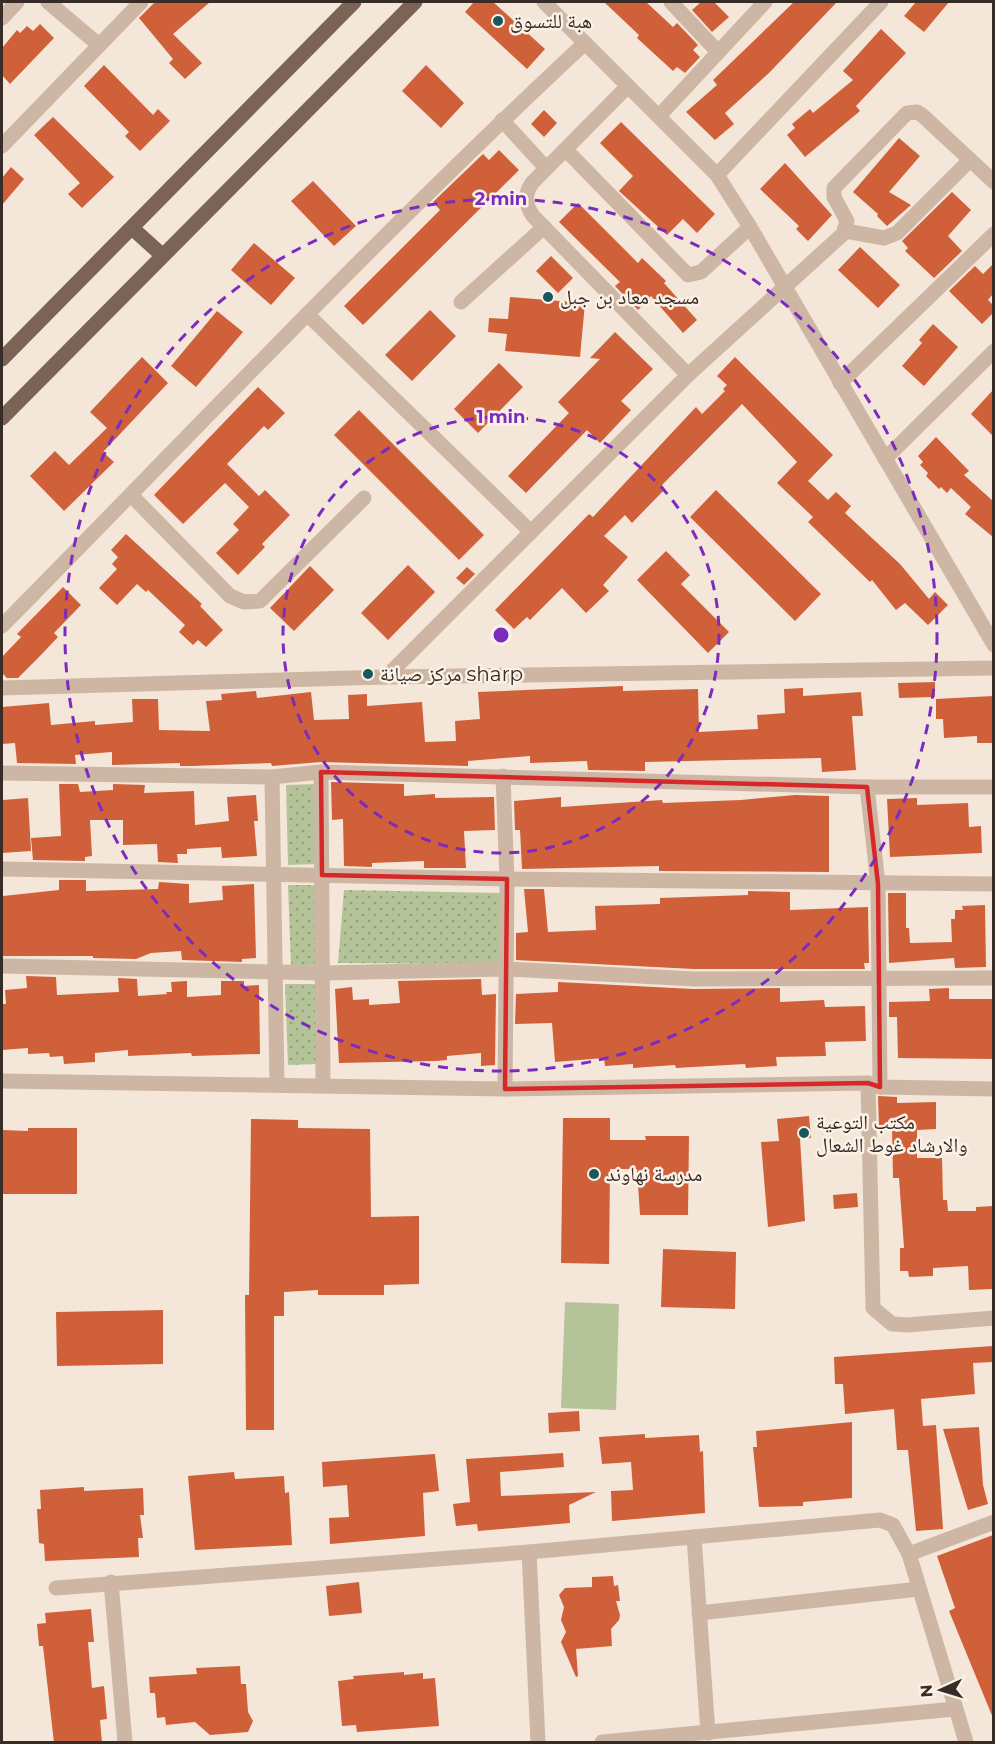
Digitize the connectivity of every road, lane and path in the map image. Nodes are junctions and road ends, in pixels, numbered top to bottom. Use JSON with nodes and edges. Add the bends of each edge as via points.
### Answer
{"nodes":[{"id":1,"x":17,"y":2,"type":"edge"},
{"id":2,"x":48,"y":2,"type":"edge"},
{"id":3,"x":141,"y":2,"type":"edge"},
{"id":4,"x":354,"y":2,"type":"edge"},
{"id":5,"x":415,"y":2,"type":"edge"},
{"id":6,"x":544,"y":2,"type":"edge"},
{"id":7,"x":671,"y":2,"type":"edge"},
{"id":8,"x":765,"y":2,"type":"edge"},
{"id":9,"x":881,"y":2,"type":"edge"},
{"id":10,"x":2,"y":18,"type":"edge"},
{"id":11,"x":585,"y":43,"type":"junction"},
{"id":12,"x":99,"y":45,"type":"junction"},
{"id":13,"x":718,"y":52,"type":"junction"},
{"id":14,"x":628,"y":86,"type":"junction"},
{"id":15,"x":659,"y":116,"type":"junction"},
{"id":16,"x":502,"y":120,"type":"junction"},
{"id":17,"x":2,"y":146,"type":"edge"},
{"id":18,"x":566,"y":150,"type":"junction"},
{"id":19,"x":970,"y":160,"type":"junction"},
{"id":20,"x":546,"y":168,"type":"junction"},
{"id":21,"x":717,"y":175,"type":"junction"},
{"id":22,"x":993,"y":182,"type":"edge"},
{"id":23,"x":544,"y":227,"type":"junction"},
{"id":24,"x":750,"y":227,"type":"junction"},
{"id":25,"x":132,"y":228,"type":"junction"},
{"id":26,"x":846,"y":231,"type":"junction"},
{"id":27,"x":993,"y":234,"type":"edge"},
{"id":28,"x":162,"y":255,"type":"junction"},
{"id":29,"x":784,"y":288,"type":"junction"},
{"id":30,"x":461,"y":302,"type":"dead end"},
{"id":31,"x":307,"y":314,"type":"junction"},
{"id":32,"x":993,"y":351,"type":"edge"},
{"id":33,"x":2,"y":359,"type":"edge"},
{"id":34,"x":688,"y":375,"type":"junction"},
{"id":35,"x":840,"y":383,"type":"junction"},
{"id":36,"x":2,"y":418,"type":"edge"},
{"id":37,"x":885,"y":459,"type":"junction"},
{"id":38,"x":130,"y":495,"type":"junction"},
{"id":39,"x":364,"y":498,"type":"dead end"},
{"id":40,"x":531,"y":532,"type":"junction"},
{"id":41,"x":2,"y":626,"type":"edge"},
{"id":42,"x":993,"y":645,"type":"edge"},
{"id":43,"x":993,"y":668,"type":"edge"},
{"id":44,"x":386,"y":677,"type":"junction"},
{"id":45,"x":2,"y":688,"type":"edge"},
{"id":46,"x":321,"y":772,"type":"junction"},
{"id":47,"x":2,"y":773,"type":"edge"},
{"id":48,"x":503,"y":776,"type":"junction"},
{"id":49,"x":272,"y":777,"type":"junction"},
{"id":50,"x":867,"y":786,"type":"junction"},
{"id":51,"x":993,"y":787,"type":"edge"},
{"id":52,"x":2,"y":869,"type":"edge"},
{"id":53,"x":273,"y":874,"type":"junction"},
{"id":54,"x":322,"y":874,"type":"junction"},
{"id":55,"x":507,"y":879,"type":"junction"},
{"id":56,"x":878,"y":884,"type":"junction"},
{"id":57,"x":993,"y":884,"type":"edge"},
{"id":58,"x":2,"y":966,"type":"edge"},
{"id":59,"x":506,"y":969,"type":"junction"},
{"id":60,"x":275,"y":972,"type":"junction"},
{"id":61,"x":322,"y":973,"type":"junction"},
{"id":62,"x":877,"y":976,"type":"junction"},
{"id":63,"x":993,"y":978,"type":"edge"},
{"id":64,"x":2,"y":1081,"type":"edge"},
{"id":65,"x":277,"y":1085,"type":"junction"},
{"id":66,"x":874,"y":1085,"type":"junction"},
{"id":67,"x":323,"y":1086,"type":"junction"},
{"id":68,"x":505,"y":1089,"type":"junction"},
{"id":69,"x":993,"y":1089,"type":"edge"},
{"id":70,"x":993,"y":1318,"type":"edge"},
{"id":71,"x":993,"y":1522,"type":"edge"},
{"id":72,"x":694,"y":1537,"type":"junction"},
{"id":73,"x":530,"y":1552,"type":"junction"},
{"id":74,"x":909,"y":1554,"type":"junction"},
{"id":75,"x":111,"y":1582,"type":"junction"},
{"id":76,"x":56,"y":1588,"type":"dead end"},
{"id":77,"x":919,"y":1589,"type":"junction"},
{"id":78,"x":699,"y":1613,"type":"junction"},
{"id":79,"x":955,"y":1709,"type":"junction"},
{"id":80,"x":708,"y":1732,"type":"junction"},
{"id":81,"x":125,"y":1743,"type":"edge"},
{"id":82,"x":538,"y":1743,"type":"edge"},
{"id":83,"x":602,"y":1743,"type":"edge"},
{"id":84,"x":966,"y":1743,"type":"edge"}],
"edges":[{"from":1,"to":10,"type":"street"},
{"from":2,"to":12,"type":"street"},
{"from":3,"to":12,"type":"street"},
{"from":4,"to":25,"type":"main road"},
{"from":5,"to":28,"type":"main road"},
{"from":6,"to":11,"type":"street"},
{"from":7,"to":13,"type":"street"},
{"from":8,"to":13,"type":"street"},
{"from":9,"to":21,"type":"street"},
{"from":11,"to":14,"type":"street"},
{"from":11,"to":16,"type":"street"},
{"from":12,"to":17,"type":"street"},
{"from":13,"to":15,"type":"street"},
{"from":14,"to":15,"type":"street"},
{"from":14,"to":18,"type":"street"},
{"from":15,"to":21,"type":"street"},
{"from":16,"to":20,"type":"street"},
{"from":16,"to":31,"type":"street"},
{"from":18,"to":20,"type":"street"},
{"from":18,"to":24,"type":"street","via":[[688,275],[701,272]]},
{"from":19,"to":22,"type":"street"},
{"from":19,"to":26,"type":"street","via":[[897,233],[884,238]]},
{"from":19,"to":26,"type":"street","via":[[918,112],[907,113],[834,188],[834,197],[848,221]]},
{"from":20,"to":23,"type":"street","via":[[527,191],[526,200]]},
{"from":21,"to":24,"type":"street"},
{"from":23,"to":30,"type":"street"},
{"from":23,"to":34,"type":"street"},
{"from":24,"to":29,"type":"street"},
{"from":25,"to":28,"type":"main road"},
{"from":25,"to":33,"type":"main road"},
{"from":26,"to":29,"type":"street"},
{"from":27,"to":35,"type":"street"},
{"from":28,"to":36,"type":"main road"},
{"from":29,"to":34,"type":"street"},
{"from":29,"to":35,"type":"street"},
{"from":31,"to":38,"type":"street"},
{"from":31,"to":40,"type":"street"},
{"from":32,"to":37,"type":"street"},
{"from":34,"to":40,"type":"street"},
{"from":35,"to":37,"type":"street"},
{"from":37,"to":42,"type":"street"},
{"from":38,"to":39,"type":"street","via":[[230,596],[244,602],[260,601]]},
{"from":38,"to":41,"type":"street"},
{"from":40,"to":44,"type":"street"},
{"from":43,"to":44,"type":"street"},
{"from":44,"to":45,"type":"street"},
{"from":46,"to":48,"type":"street"},
{"from":46,"to":49,"type":"street"},
{"from":46,"to":54,"type":"street"},
{"from":47,"to":49,"type":"street"},
{"from":48,"to":50,"type":"street"},
{"from":48,"to":55,"type":"street"},
{"from":49,"to":53,"type":"street"},
{"from":50,"to":51,"type":"street"},
{"from":50,"to":56,"type":"street"},
{"from":52,"to":53,"type":"street"},
{"from":53,"to":54,"type":"street"},
{"from":53,"to":60,"type":"street"},
{"from":54,"to":55,"type":"street"},
{"from":54,"to":61,"type":"street"},
{"from":55,"to":56,"type":"street"},
{"from":55,"to":59,"type":"street"},
{"from":56,"to":57,"type":"street"},
{"from":56,"to":62,"type":"street"},
{"from":58,"to":60,"type":"street"},
{"from":59,"to":61,"type":"street"},
{"from":59,"to":62,"type":"street","via":[[694,979]]},
{"from":59,"to":68,"type":"street"},
{"from":60,"to":61,"type":"street"},
{"from":60,"to":65,"type":"street"},
{"from":61,"to":67,"type":"street"},
{"from":62,"to":63,"type":"street"},
{"from":62,"to":66,"type":"street"},
{"from":64,"to":65,"type":"street"},
{"from":65,"to":67,"type":"street"},
{"from":66,"to":68,"type":"street"},
{"from":66,"to":69,"type":"street"},
{"from":66,"to":70,"type":"street","via":[[873,1308],[892,1324]]},
{"from":67,"to":68,"type":"street"},
{"from":71,"to":74,"type":"street"},
{"from":72,"to":73,"type":"street"},
{"from":72,"to":74,"type":"street","via":[[880,1520],[894,1525]]},
{"from":72,"to":78,"type":"street"},
{"from":73,"to":75,"type":"street"},
{"from":73,"to":82,"type":"street"},
{"from":74,"to":77,"type":"street"},
{"from":75,"to":76,"type":"street"},
{"from":75,"to":81,"type":"street"},
{"from":77,"to":78,"type":"street"},
{"from":77,"to":79,"type":"street"},
{"from":78,"to":80,"type":"street"},
{"from":79,"to":80,"type":"street"},
{"from":79,"to":84,"type":"street"},
{"from":80,"to":83,"type":"street"}]}
